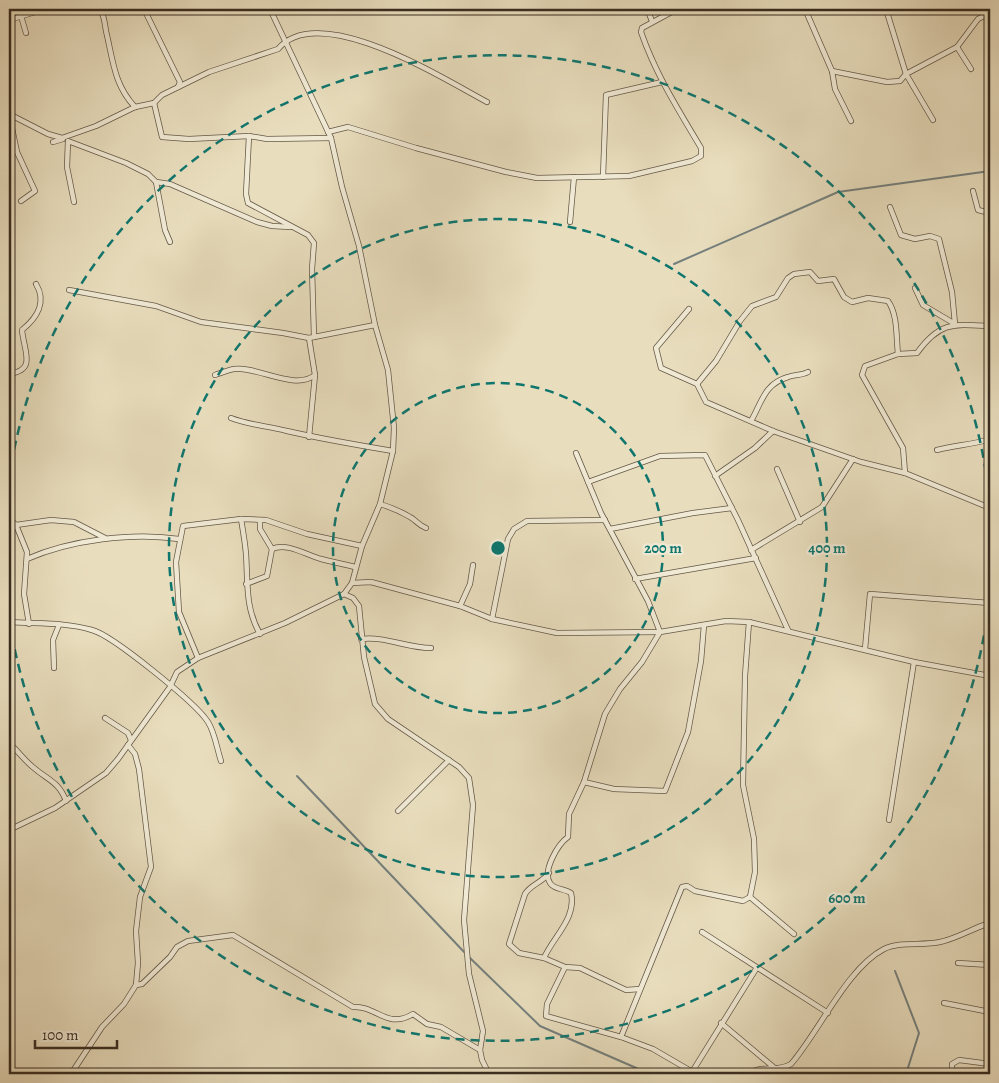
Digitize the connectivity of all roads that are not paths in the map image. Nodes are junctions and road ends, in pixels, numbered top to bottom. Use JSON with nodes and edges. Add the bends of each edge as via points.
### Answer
{"nodes":[{"id":1,"x":45,"y":9,"type":"edge"},
{"id":2,"x":100,"y":9,"type":"edge"},
{"id":3,"x":144,"y":9,"type":"edge"},
{"id":4,"x":278,"y":9,"type":"edge"},
{"id":5,"x":647,"y":9,"type":"edge"},
{"id":6,"x":677,"y":9,"type":"edge"},
{"id":7,"x":805,"y":9,"type":"edge"},
{"id":8,"x":886,"y":9,"type":"edge"},
{"id":9,"x":270,"y":10,"type":"edge"},
{"id":10,"x":990,"y":13,"type":"edge"},
{"id":11,"x":21,"y":16,"type":"junction"},
{"id":12,"x":9,"y":20,"type":"edge"},
{"id":13,"x":652,"y":21,"type":"junction"},
{"id":14,"x":26,"y":33,"type":"dead end"},
{"id":15,"x":285,"y":40,"type":"junction"},
{"id":16,"x":957,"y":47,"type":"junction"},
{"id":17,"x":971,"y":69,"type":"dead end"},
{"id":18,"x":832,"y":71,"type":"junction"},
{"id":19,"x":906,"y":74,"type":"junction"},
{"id":20,"x":662,"y":82,"type":"junction"},
{"id":21,"x":178,"y":88,"type":"junction"},
{"id":22,"x":487,"y":102,"type":"dead end"},
{"id":23,"x":154,"y":103,"type":"junction"},
{"id":24,"x":135,"y":107,"type":"junction"},
{"id":25,"x":9,"y":113,"type":"edge"},
{"id":26,"x":933,"y":120,"type":"dead end"},
{"id":27,"x":851,"y":122,"type":"dead end"},
{"id":28,"x":328,"y":132,"type":"junction"},
{"id":29,"x":250,"y":136,"type":"junction"},
{"id":30,"x":62,"y":138,"type":"junction"},
{"id":31,"x":331,"y":138,"type":"junction"},
{"id":32,"x":68,"y":141,"type":"junction"},
{"id":33,"x":53,"y":142,"type":"dead end"},
{"id":34,"x":603,"y":177,"type":"junction"},
{"id":35,"x":574,"y":178,"type":"junction"},
{"id":36,"x":156,"y":182,"type":"junction"},
{"id":37,"x":973,"y":191,"type":"dead end"},
{"id":38,"x":21,"y":201,"type":"dead end"},
{"id":39,"x":74,"y":202,"type":"dead end"},
{"id":40,"x":890,"y":208,"type":"dead end"},
{"id":41,"x":990,"y":213,"type":"edge"},
{"id":42,"x":570,"y":222,"type":"dead end"},
{"id":43,"x":293,"y":227,"type":"junction"},
{"id":44,"x":170,"y":242,"type":"dead end"},
{"id":45,"x":36,"y":284,"type":"dead end"},
{"id":46,"x":915,"y":288,"type":"dead end"},
{"id":47,"x":69,"y":290,"type":"dead end"},
{"id":48,"x":688,"y":309,"type":"dead end"},
{"id":49,"x":954,"y":324,"type":"junction"},
{"id":50,"x":375,"y":325,"type":"junction"},
{"id":51,"x":990,"y":326,"type":"edge"},
{"id":52,"x":312,"y":338,"type":"junction"},
{"id":53,"x":898,"y":354,"type":"junction"},
{"id":54,"x":808,"y":372,"type":"dead end"},
{"id":55,"x":9,"y":374,"type":"edge"},
{"id":56,"x":215,"y":375,"type":"dead end"},
{"id":57,"x":315,"y":375,"type":"junction"},
{"id":58,"x":697,"y":384,"type":"junction"},
{"id":59,"x":231,"y":418,"type":"dead end"},
{"id":60,"x":751,"y":422,"type":"junction"},
{"id":61,"x":773,"y":431,"type":"junction"},
{"id":62,"x":309,"y":437,"type":"junction"},
{"id":63,"x":990,"y":439,"type":"edge"},
{"id":64,"x":393,"y":450,"type":"junction"},
{"id":65,"x":937,"y":450,"type":"dead end"},
{"id":66,"x":576,"y":453,"type":"dead end"},
{"id":67,"x":853,"y":459,"type":"junction"},
{"id":68,"x":777,"y":469,"type":"dead end"},
{"id":69,"x":905,"y":474,"type":"junction"},
{"id":70,"x":715,"y":476,"type":"junction"},
{"id":71,"x":588,"y":482,"type":"junction"},
{"id":72,"x":380,"y":504,"type":"junction"},
{"id":73,"x":732,"y":508,"type":"junction"},
{"id":74,"x":990,"y":508,"type":"edge"},
{"id":75,"x":241,"y":519,"type":"junction"},
{"id":76,"x":9,"y":520,"type":"edge"},
{"id":77,"x":260,"y":520,"type":"junction"},
{"id":78,"x":605,"y":520,"type":"junction"},
{"id":79,"x":800,"y":522,"type":"junction"},
{"id":80,"x":16,"y":525,"type":"junction"},
{"id":81,"x":426,"y":528,"type":"dead end"},
{"id":82,"x":610,"y":530,"type":"junction"},
{"id":83,"x":106,"y":539,"type":"junction"},
{"id":84,"x":179,"y":539,"type":"junction"},
{"id":85,"x":362,"y":546,"type":"junction"},
{"id":86,"x":272,"y":549,"type":"junction"},
{"id":87,"x":751,"y":550,"type":"junction"},
{"id":88,"x":756,"y":558,"type":"junction"},
{"id":89,"x":27,"y":559,"type":"junction"},
{"id":90,"x":473,"y":565,"type":"dead end"},
{"id":91,"x":355,"y":567,"type":"junction"},
{"id":92,"x":636,"y":579,"type":"junction"},
{"id":93,"x":352,"y":583,"type":"junction"},
{"id":94,"x":246,"y":584,"type":"junction"},
{"id":95,"x":344,"y":594,"type":"junction"},
{"id":96,"x":990,"y":603,"type":"edge"},
{"id":97,"x":460,"y":606,"type":"junction"},
{"id":98,"x":492,"y":619,"type":"junction"},
{"id":99,"x":9,"y":622,"type":"edge"},
{"id":100,"x":749,"y":622,"type":"junction"},
{"id":101,"x":29,"y":624,"type":"junction"},
{"id":102,"x":59,"y":624,"type":"junction"},
{"id":103,"x":704,"y":625,"type":"junction"},
{"id":104,"x":788,"y":630,"type":"junction"},
{"id":105,"x":660,"y":632,"type":"junction"},
{"id":106,"x":260,"y":634,"type":"junction"},
{"id":107,"x":361,"y":639,"type":"junction"},
{"id":108,"x":432,"y":648,"type":"dead end"},
{"id":109,"x":864,"y":649,"type":"junction"},
{"id":110,"x":198,"y":658,"type":"junction"},
{"id":111,"x":914,"y":662,"type":"junction"},
{"id":112,"x":54,"y":668,"type":"dead end"},
{"id":113,"x":990,"y":676,"type":"edge"},
{"id":114,"x":170,"y":687,"type":"junction"},
{"id":115,"x":105,"y":718,"type":"dead end"},
{"id":116,"x":130,"y":742,"type":"junction"},
{"id":117,"x":9,"y":744,"type":"edge"},
{"id":118,"x":449,"y":760,"type":"junction"},
{"id":119,"x":221,"y":761,"type":"dead end"},
{"id":120,"x":584,"y":782,"type":"junction"},
{"id":121,"x":66,"y":801,"type":"junction"},
{"id":122,"x":398,"y":811,"type":"dead end"},
{"id":123,"x":890,"y":820,"type":"dead end"},
{"id":124,"x":9,"y":830,"type":"edge"},
{"id":125,"x":549,"y":872,"type":"junction"},
{"id":126,"x":750,"y":897,"type":"junction"},
{"id":127,"x":990,"y":923,"type":"edge"},
{"id":128,"x":702,"y":932,"type":"dead end"},
{"id":129,"x":794,"y":934,"type":"dead end"},
{"id":130,"x":544,"y":958,"type":"junction"},
{"id":131,"x":958,"y":963,"type":"dead end"},
{"id":132,"x":990,"y":965,"type":"edge"},
{"id":133,"x":565,"y":967,"type":"junction"},
{"id":134,"x":756,"y":968,"type":"junction"},
{"id":135,"x":136,"y":985,"type":"junction"},
{"id":136,"x":640,"y":989,"type":"junction"},
{"id":137,"x":944,"y":1003,"type":"dead end"},
{"id":138,"x":990,"y":1012,"type":"edge"},
{"id":139,"x":828,"y":1013,"type":"junction"},
{"id":140,"x":721,"y":1023,"type":"junction"},
{"id":141,"x":621,"y":1037,"type":"junction"},
{"id":142,"x":480,"y":1050,"type":"junction"},
{"id":143,"x":990,"y":1064,"type":"edge"},
{"id":144,"x":777,"y":1070,"type":"junction"},
{"id":145,"x":694,"y":1073,"type":"edge"},
{"id":146,"x":71,"y":1074,"type":"edge"},
{"id":147,"x":489,"y":1074,"type":"edge"},
{"id":148,"x":748,"y":1074,"type":"edge"},
{"id":149,"x":952,"y":1074,"type":"edge"}],
"edges":[{"from":1,"to":11,"type":"street"},
{"from":2,"to":24,"type":"street","via":[[112,69],[127,99]]},
{"from":3,"to":21,"type":"street","via":[[180,82]]},
{"from":4,"to":9,"type":"street"},
{"from":5,"to":13,"type":"street"},
{"from":6,"to":13,"type":"street"},
{"from":7,"to":18,"type":"street"},
{"from":8,"to":19,"type":"street"},
{"from":9,"to":15,"type":"street"},
{"from":10,"to":16,"type":"street","via":[[978,19]]},
{"from":11,"to":12,"type":"street"},
{"from":11,"to":14,"type":"street"},
{"from":13,"to":20,"type":"street","via":[[640,32]]},
{"from":15,"to":21,"type":"street","via":[[278,49],[209,72]]},
{"from":15,"to":22,"type":"street","via":[[302,33],[355,37],[405,57]]},
{"from":15,"to":28,"type":"street"},
{"from":16,"to":17,"type":"street"},
{"from":16,"to":19,"type":"street"},
{"from":18,"to":19,"type":"street","via":[[887,82],[900,81]]},
{"from":18,"to":27,"type":"street","via":[[835,89]]},
{"from":19,"to":26,"type":"street"},
{"from":20,"to":34,"type":"street","via":[[606,95]]},
{"from":20,"to":34,"type":"street","via":[[701,148],[700,156],[692,161],[629,176]]},
{"from":21,"to":23,"type":"street","via":[[162,95]]},
{"from":23,"to":24,"type":"street"},
{"from":23,"to":29,"type":"street","via":[[162,137]]},
{"from":24,"to":30,"type":"street"},
{"from":25,"to":30,"type":"street"},
{"from":25,"to":38,"type":"street","via":[[17,152],[35,191]]},
{"from":28,"to":31,"type":"street"},
{"from":28,"to":35,"type":"street","via":[[348,127],[506,172],[537,178]]},
{"from":29,"to":31,"type":"street","via":[[267,139]]},
{"from":29,"to":43,"type":"street","via":[[247,200],[257,209]]},
{"from":30,"to":32,"type":"street"},
{"from":30,"to":33,"type":"street"},
{"from":31,"to":50,"type":"street","via":[[359,246]]},
{"from":32,"to":36,"type":"street","via":[[126,163]]},
{"from":32,"to":39,"type":"street","via":[[66,167]]},
{"from":34,"to":35,"type":"street"},
{"from":35,"to":42,"type":"street"},
{"from":36,"to":43,"type":"street","via":[[170,184],[257,222]]},
{"from":36,"to":44,"type":"street"},
{"from":37,"to":41,"type":"street","via":[[978,210]]},
{"from":40,"to":49,"type":"street","via":[[901,236],[939,239],[952,292]]},
{"from":43,"to":52,"type":"street","via":[[308,235],[314,243]]},
{"from":45,"to":55,"type":"street","via":[[42,302],[22,330],[26,368]]},
{"from":46,"to":49,"type":"street","via":[[923,305]]},
{"from":47,"to":52,"type":"street","via":[[156,306],[201,322]]},
{"from":48,"to":58,"type":"street","via":[[656,348],[661,368]]},
{"from":49,"to":51,"type":"street"},
{"from":49,"to":53,"type":"street","via":[[940,328],[917,353]]},
{"from":50,"to":52,"type":"street"},
{"from":50,"to":64,"type":"street","via":[[392,394]]},
{"from":52,"to":57,"type":"street"},
{"from":53,"to":58,"type":"street","via":[[895,316],[888,301],[868,298],[852,302],[844,297],[834,279],[818,281],[810,272],[800,271],[788,278],[776,296],[752,306]]},
{"from":53,"to":69,"type":"street","via":[[864,366],[862,375],[903,448]]},
{"from":54,"to":60,"type":"street","via":[[768,387]]},
{"from":56,"to":57,"type":"street","via":[[234,369],[304,380]]},
{"from":57,"to":62,"type":"street"},
{"from":58,"to":60,"type":"street","via":[[706,402]]},
{"from":59,"to":62,"type":"street"},
{"from":60,"to":61,"type":"street"},
{"from":61,"to":67,"type":"street"},
{"from":61,"to":70,"type":"street","via":[[756,448]]},
{"from":62,"to":64,"type":"street"},
{"from":63,"to":65,"type":"street"},
{"from":64,"to":72,"type":"street"},
{"from":66,"to":71,"type":"street"},
{"from":67,"to":69,"type":"street"},
{"from":67,"to":79,"type":"street","via":[[822,507]]},
{"from":68,"to":79,"type":"street"},
{"from":69,"to":74,"type":"street"},
{"from":70,"to":71,"type":"street","via":[[705,455],[660,456]]},
{"from":70,"to":73,"type":"street"},
{"from":71,"to":78,"type":"street"},
{"from":72,"to":81,"type":"street","via":[[413,518],[415,523]]},
{"from":72,"to":85,"type":"street"},
{"from":73,"to":82,"type":"street"},
{"from":73,"to":87,"type":"street"},
{"from":75,"to":77,"type":"street"},
{"from":75,"to":84,"type":"street","via":[[183,526]]},
{"from":75,"to":94,"type":"street"},
{"from":76,"to":80,"type":"street"},
{"from":77,"to":85,"type":"street"},
{"from":77,"to":86,"type":"street","via":[[260,529]]},
{"from":78,"to":82,"type":"street"},
{"from":78,"to":98,"type":"street","via":[[527,520],[520,523],[508,539]]},
{"from":79,"to":87,"type":"street"},
{"from":80,"to":83,"type":"street","via":[[51,520],[74,522]]},
{"from":80,"to":89,"type":"street"},
{"from":82,"to":92,"type":"street"},
{"from":83,"to":84,"type":"street"},
{"from":83,"to":89,"type":"street","via":[[52,548]]},
{"from":84,"to":110,"type":"street","via":[[176,579],[179,612]]},
{"from":85,"to":91,"type":"street"},
{"from":86,"to":91,"type":"street","via":[[295,549],[319,559]]},
{"from":86,"to":94,"type":"street","via":[[267,576]]},
{"from":87,"to":88,"type":"street"},
{"from":88,"to":92,"type":"street"},
{"from":88,"to":104,"type":"street"},
{"from":89,"to":101,"type":"street","via":[[24,594]]},
{"from":90,"to":97,"type":"street","via":[[470,584]]},
{"from":91,"to":93,"type":"street"},
{"from":92,"to":105,"type":"street"},
{"from":93,"to":95,"type":"street"},
{"from":93,"to":97,"type":"street","via":[[371,582]]},
{"from":94,"to":106,"type":"street","via":[[251,618]]},
{"from":95,"to":106,"type":"street"},
{"from":95,"to":107,"type":"street","via":[[359,606]]},
{"from":96,"to":109,"type":"street","via":[[870,594]]},
{"from":97,"to":98,"type":"street"},
{"from":98,"to":105,"type":"street","via":[[556,633]]},
{"from":99,"to":101,"type":"street"},
{"from":100,"to":103,"type":"street","via":[[726,621]]},
{"from":100,"to":104,"type":"street"},
{"from":100,"to":126,"type":"street","via":[[744,785],[754,839],[755,872]]},
{"from":101,"to":102,"type":"street"},
{"from":102,"to":112,"type":"street","via":[[53,640]]},
{"from":102,"to":114,"type":"street","via":[[94,630],[161,677]]},
{"from":103,"to":105,"type":"street"},
{"from":103,"to":120,"type":"street","via":[[688,732],[665,791],[614,789]]},
{"from":104,"to":109,"type":"street"},
{"from":105,"to":120,"type":"street","via":[[605,714]]},
{"from":106,"to":110,"type":"street"},
{"from":107,"to":108,"type":"street","via":[[375,637],[406,647]]},
{"from":107,"to":118,"type":"street","via":[[375,704],[388,718]]},
{"from":109,"to":111,"type":"street"},
{"from":110,"to":114,"type":"street","via":[[177,672]]},
{"from":111,"to":113,"type":"street"},
{"from":111,"to":123,"type":"street"},
{"from":114,"to":116,"type":"street"},
{"from":114,"to":119,"type":"street","via":[[190,701],[209,723]]},
{"from":115,"to":116,"type":"street","via":[[128,733]]},
{"from":116,"to":121,"type":"street","via":[[106,773]]},
{"from":116,"to":135,"type":"street","via":[[139,769],[150,867],[140,897]]},
{"from":117,"to":121,"type":"street","via":[[62,790]]},
{"from":118,"to":122,"type":"street"},
{"from":118,"to":142,"type":"street","via":[[469,778],[473,794],[464,920],[469,974],[483,1031]]},
{"from":120,"to":125,"type":"street","via":[[569,814],[568,837],[558,847]]},
{"from":121,"to":124,"type":"street"},
{"from":125,"to":130,"type":"street","via":[[551,885],[571,893],[572,902],[559,936],[549,946]]},
{"from":125,"to":130,"type":"street","via":[[544,880],[529,887],[524,894],[509,944],[519,953]]},
{"from":126,"to":129,"type":"street"},
{"from":126,"to":136,"type":"street","via":[[743,901],[682,887]]},
{"from":127,"to":139,"type":"street","via":[[944,941],[884,949],[851,980]]},
{"from":128,"to":134,"type":"street"},
{"from":130,"to":133,"type":"street"},
{"from":131,"to":132,"type":"street"},
{"from":133,"to":136,"type":"street","via":[[580,968],[626,990]]},
{"from":133,"to":141,"type":"street","via":[[547,1004],[546,1016]]},
{"from":134,"to":139,"type":"street"},
{"from":134,"to":140,"type":"street"},
{"from":135,"to":142,"type":"street","via":[[142,984],[176,947],[200,939],[233,935],[352,1007],[362,1006],[383,1018],[404,1019],[413,1014]]},
{"from":135,"to":146,"type":"street","via":[[124,1004],[102,1027]]},
{"from":136,"to":141,"type":"street"},
{"from":137,"to":138,"type":"street"},
{"from":139,"to":144,"type":"street","via":[[792,1064]]},
{"from":140,"to":144,"type":"street"},
{"from":140,"to":145,"type":"street"},
{"from":141,"to":145,"type":"street","via":[[653,1049]]},
{"from":142,"to":147,"type":"street"},
{"from":143,"to":149,"type":"street","via":[[959,1060],[952,1064]]},
{"from":144,"to":148,"type":"street","via":[[756,1069]]}]}
